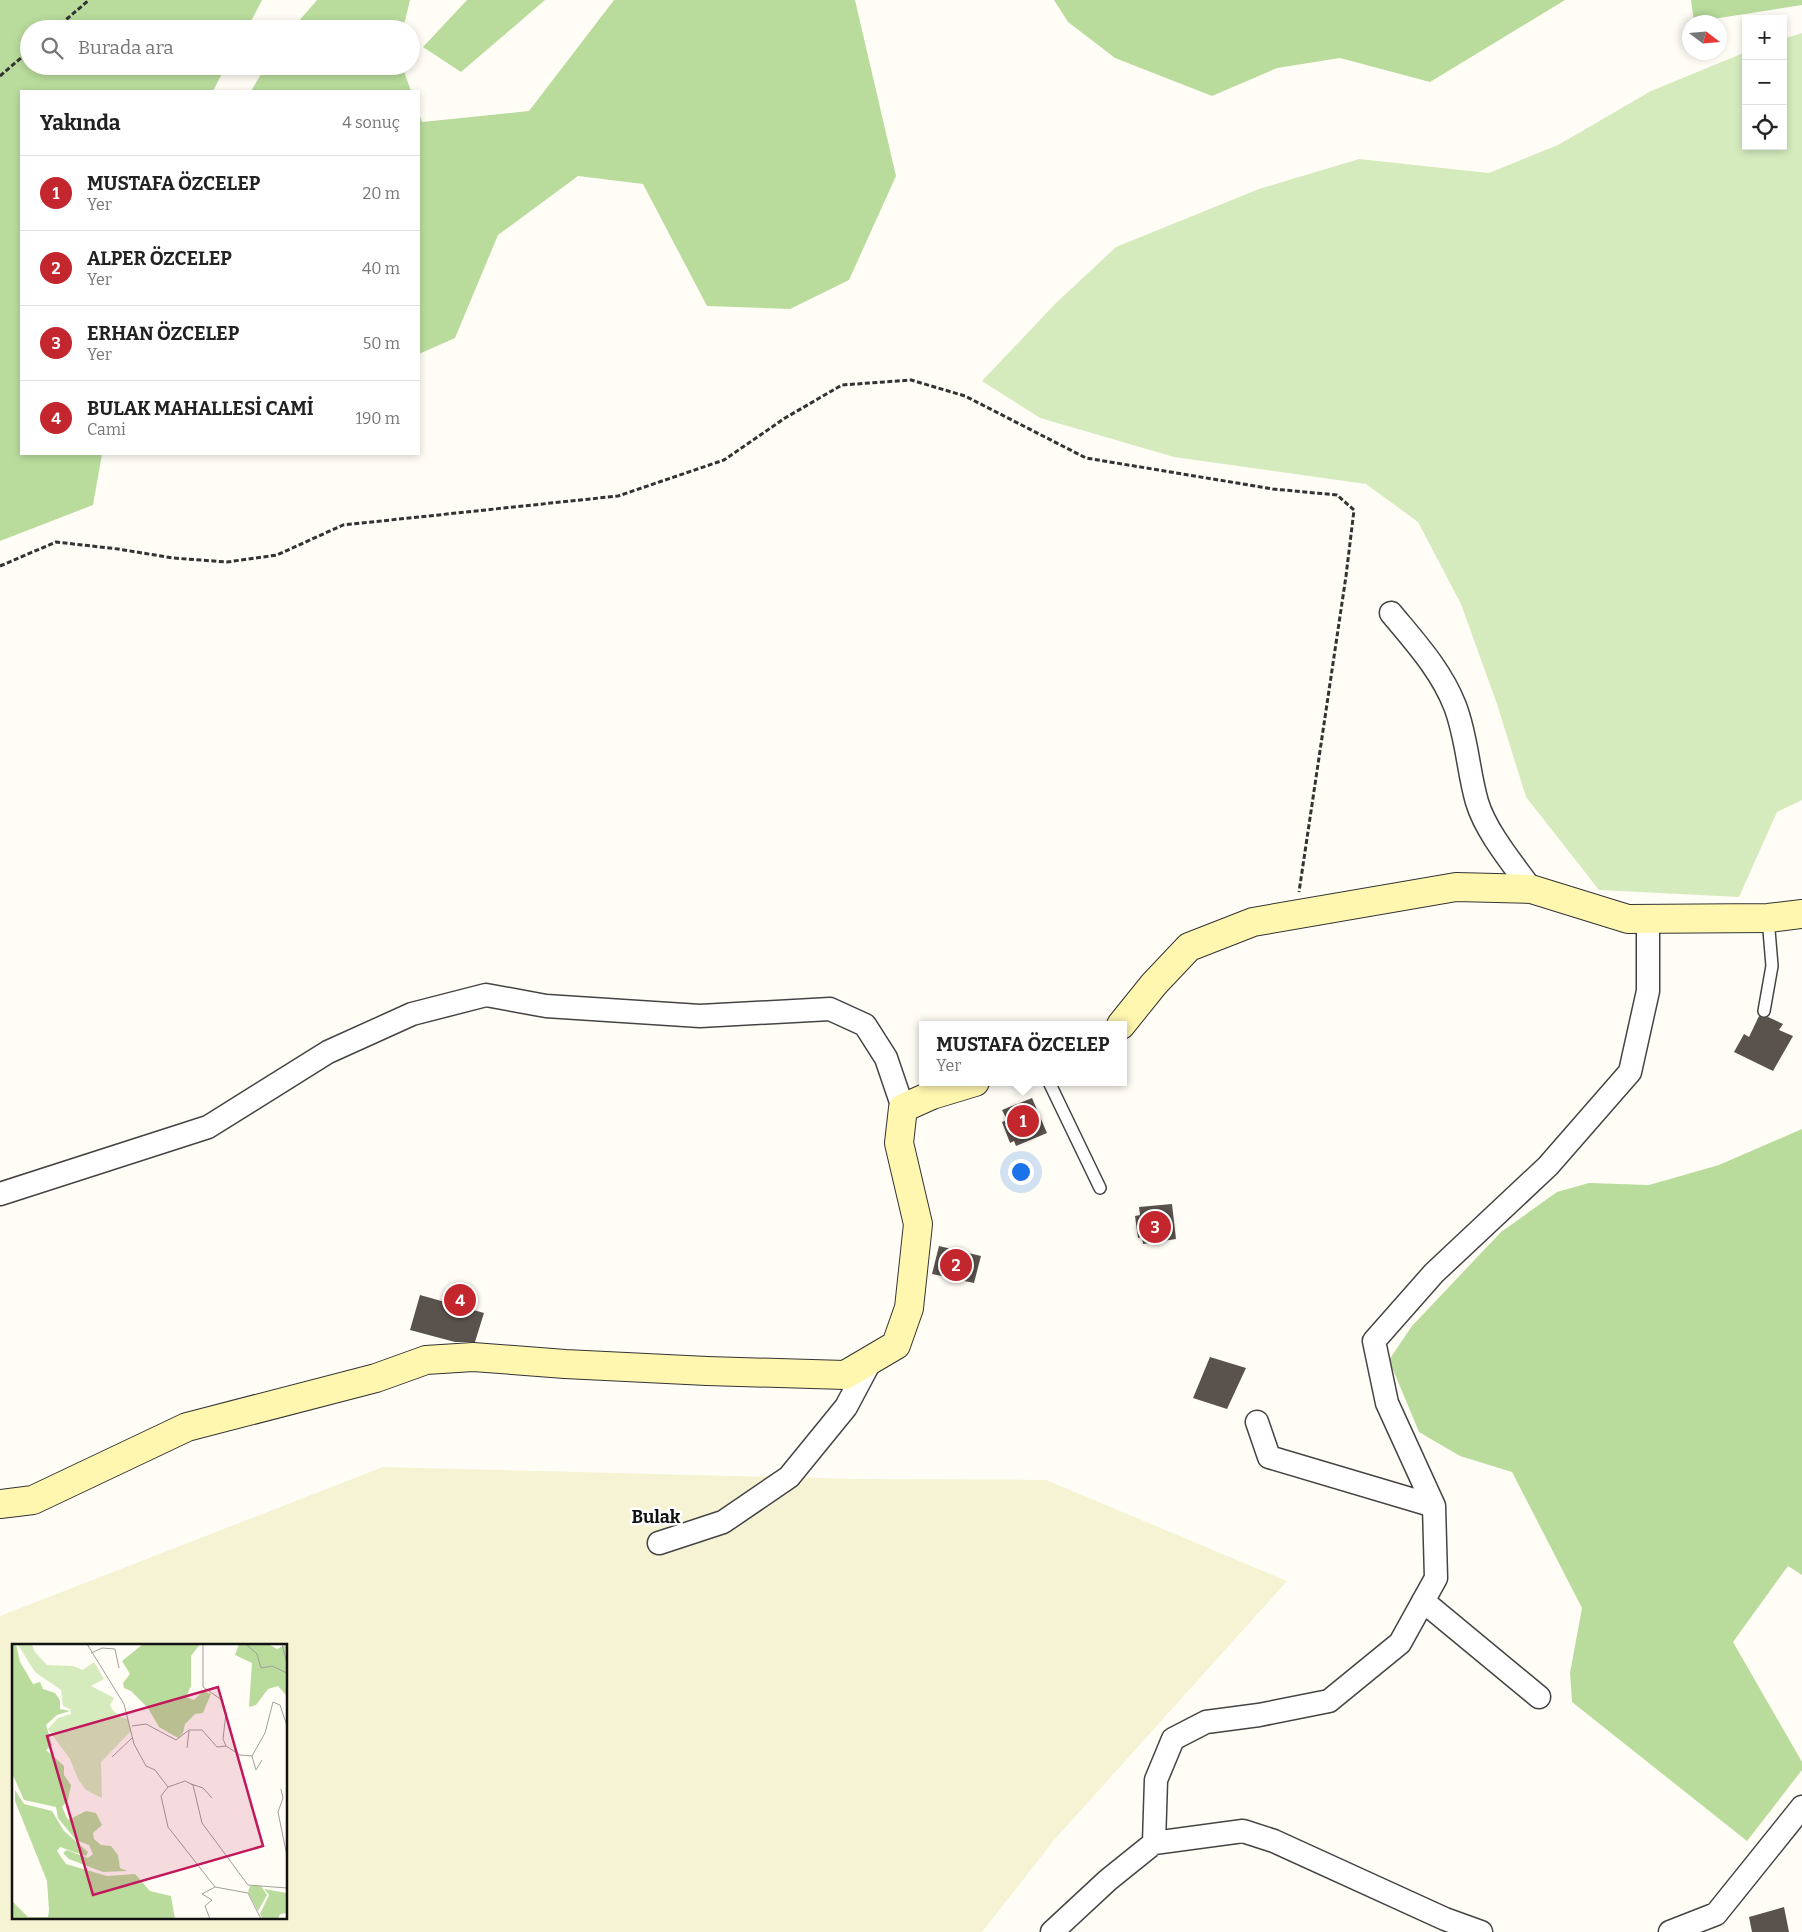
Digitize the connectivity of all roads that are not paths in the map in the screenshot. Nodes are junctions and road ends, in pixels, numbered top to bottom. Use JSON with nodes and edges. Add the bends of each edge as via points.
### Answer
{"nodes":[{"id":1,"x":1391,"y":613,"type":"dead end"},
{"id":2,"x":1531,"y":889,"type":"junction"},
{"id":3,"x":1802,"y":914,"type":"edge"},
{"id":4,"x":1648,"y":918,"type":"junction"},
{"id":5,"x":1768,"y":918,"type":"junction"},
{"id":6,"x":1764,"y":1011,"type":"dead end"},
{"id":7,"x":1124,"y":1021,"type":"edge"},
{"id":8,"x":961,"y":1086,"type":"edge"},
{"id":9,"x":1051,"y":1086,"type":"edge"},
{"id":10,"x":903,"y":1108,"type":"junction"},
{"id":11,"x":1100,"y":1188,"type":"dead end"},
{"id":12,"x":0,"y":1194,"type":"edge"},
{"id":13,"x":871,"y":1360,"type":"junction"},
{"id":14,"x":1258,"y":1422,"type":"dead end"},
{"id":15,"x":0,"y":1504,"type":"edge"},
{"id":16,"x":1434,"y":1506,"type":"junction"},
{"id":17,"x":659,"y":1542,"type":"dead end"},
{"id":18,"x":1423,"y":1601,"type":"junction"},
{"id":19,"x":1539,"y":1697,"type":"dead end"},
{"id":20,"x":1802,"y":1807,"type":"edge"},
{"id":21,"x":1154,"y":1842,"type":"junction"},
{"id":22,"x":1052,"y":1932,"type":"edge"},
{"id":23,"x":1481,"y":1932,"type":"edge"},
{"id":24,"x":1670,"y":1932,"type":"edge"}],
"edges":[{"from":1,"to":2,"type":"street","via":[[1432,661],[1455,706],[1478,803],[1498,844]]},
{"from":2,"to":4,"type":"street","via":[[1628,919]]},
{"from":2,"to":7,"type":"street","via":[[1456,887],[1253,922],[1188,947]]},
{"from":3,"to":5,"type":"street"},
{"from":4,"to":5,"type":"street"},
{"from":4,"to":16,"type":"street","via":[[1648,991],[1630,1072],[1548,1166],[1434,1273],[1374,1341],[1387,1403]]},
{"from":5,"to":6,"type":"lane","via":[[1772,966]]},
{"from":8,"to":10,"type":"street"},
{"from":9,"to":11,"type":"lane"},
{"from":10,"to":12,"type":"street","via":[[886,1058],[865,1025],[830,1009],[700,1016],[546,1006],[486,995],[412,1014],[328,1052],[208,1127]]},
{"from":10,"to":13,"type":"street","via":[[899,1143],[918,1224],[908,1308],[896,1345]]},
{"from":13,"to":15,"type":"street","via":[[846,1375],[679,1370],[473,1357],[426,1360],[376,1378],[187,1427],[33,1500]]},
{"from":13,"to":17,"type":"street","via":[[846,1407],[789,1477],[723,1522]]},
{"from":14,"to":16,"type":"street","via":[[1269,1456]]},
{"from":16,"to":18,"type":"street","via":[[1436,1578]]},
{"from":18,"to":19,"type":"street"},
{"from":18,"to":21,"type":"street","via":[[1400,1642],[1329,1700],[1206,1722],[1173,1739],[1156,1780]]},
{"from":20,"to":24,"type":"street","via":[[1716,1914]]},
{"from":21,"to":22,"type":"street"},
{"from":21,"to":23,"type":"street","via":[[1244,1831],[1274,1841],[1445,1919]]}]}
